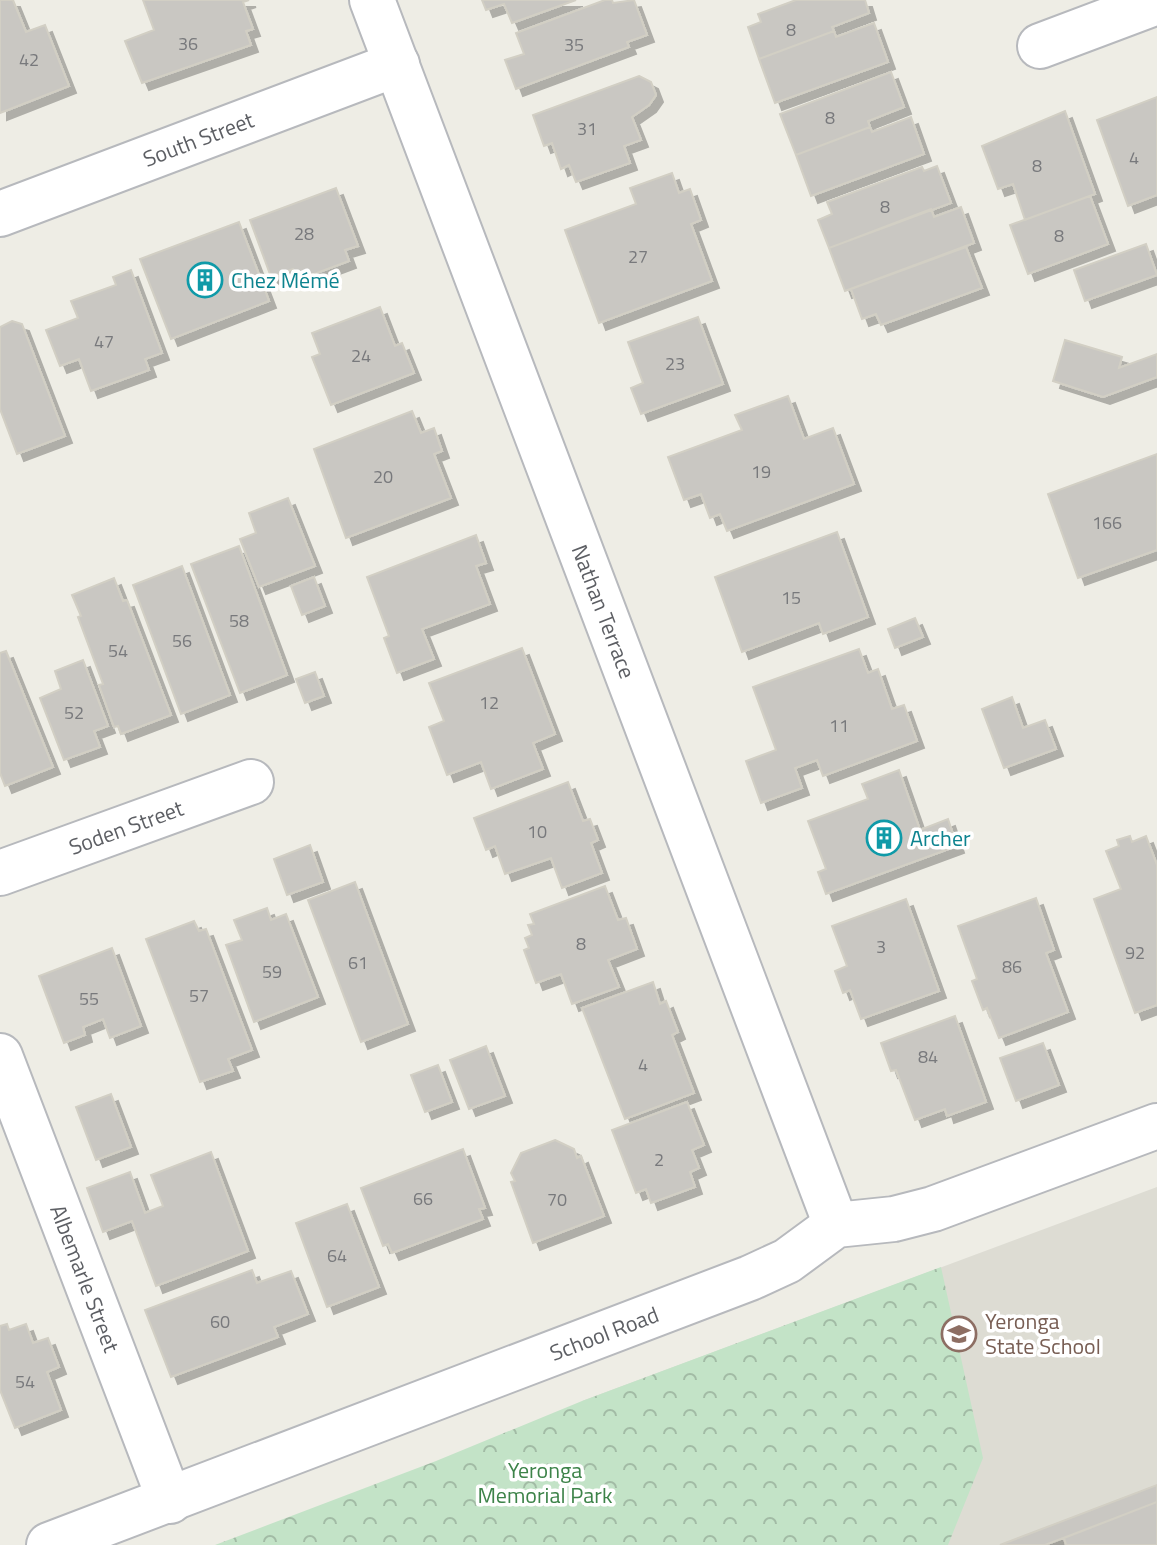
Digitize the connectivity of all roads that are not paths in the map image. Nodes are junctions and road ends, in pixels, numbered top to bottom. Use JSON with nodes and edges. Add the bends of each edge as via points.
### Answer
{"nodes":[{"id":1,"x":372,"y":0,"type":"edge"},
{"id":2,"x":1157,"y":2,"type":"edge"},
{"id":3,"x":1040,"y":46,"type":"dead end"},
{"id":4,"x":397,"y":64,"type":"junction"},
{"id":5,"x":0,"y":214,"type":"edge"},
{"id":6,"x":251,"y":782,"type":"dead end"},
{"id":7,"x":0,"y":873,"type":"edge"},
{"id":8,"x":0,"y":1056,"type":"edge"},
{"id":9,"x":1157,"y":1126,"type":"edge"},
{"id":10,"x":836,"y":1225,"type":"junction"},
{"id":11,"x":170,"y":1501,"type":"junction"},
{"id":12,"x":49,"y":1545,"type":"edge"}],
"edges":[{"from":1,"to":4,"type":"street","name":"Nathan Terrace"},
{"from":2,"to":3,"type":"street"},
{"from":4,"to":5,"type":"street","name":"South Street"},
{"from":4,"to":10,"type":"street","name":"Nathan Terrace"},
{"from":6,"to":7,"type":"street","name":"Soden Street"},
{"from":8,"to":11,"type":"street","name":"Albemarle Street"},
{"from":9,"to":10,"type":"street","via":[[933,1209]]},
{"from":10,"to":11,"type":"street","name":"School Road","via":[[787,1261],[750,1278]]},
{"from":11,"to":12,"type":"street","name":"School Road"}]}
